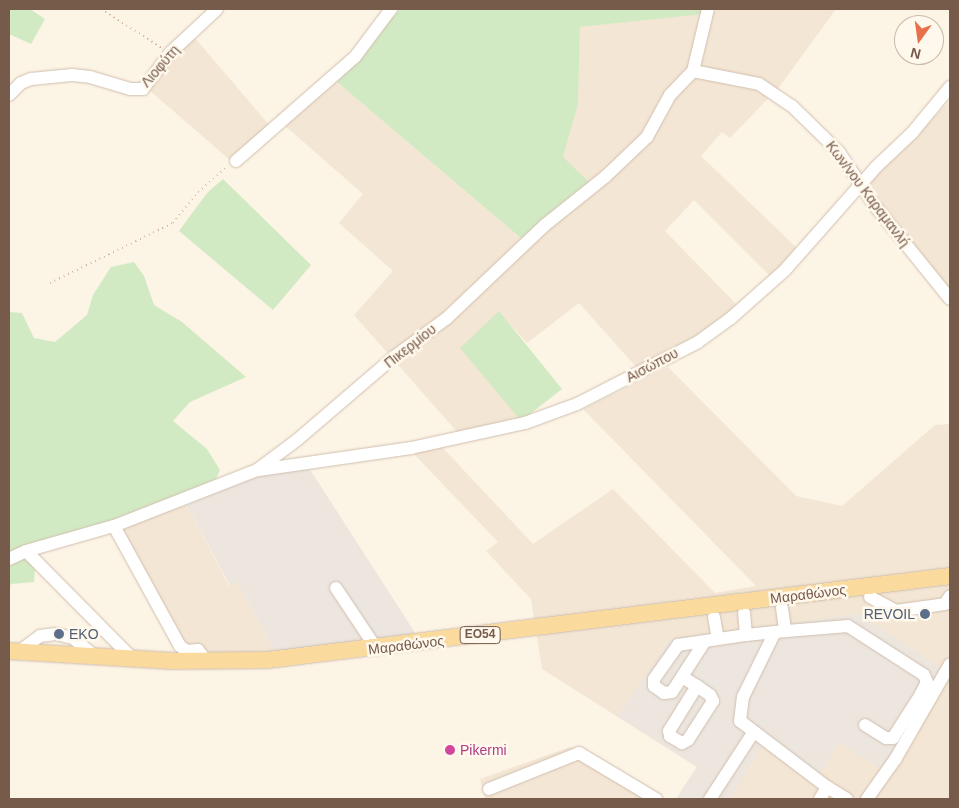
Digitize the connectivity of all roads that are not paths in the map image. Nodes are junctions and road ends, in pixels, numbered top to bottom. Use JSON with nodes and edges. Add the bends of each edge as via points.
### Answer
{"nodes":[{"id":1,"x":216,"y":9,"type":"edge"},
{"id":2,"x":391,"y":9,"type":"edge"},
{"id":3,"x":708,"y":9,"type":"edge"},
{"id":4,"x":693,"y":71,"type":"junction"},
{"id":5,"x":950,"y":89,"type":"edge"},
{"id":6,"x":9,"y":95,"type":"edge"},
{"id":7,"x":236,"y":161,"type":"road end"},
{"id":8,"x":861,"y":184,"type":"junction"},
{"id":9,"x":950,"y":299,"type":"edge"},
{"id":10,"x":256,"y":470,"type":"junction"},
{"id":11,"x":114,"y":526,"type":"junction"},
{"id":12,"x":26,"y":551,"type":"junction"},
{"id":13,"x":9,"y":559,"type":"edge"},
{"id":14,"x":950,"y":576,"type":"edge"},
{"id":15,"x":950,"y":587,"type":"edge"},
{"id":16,"x":336,"y":588,"type":"dead end"},
{"id":17,"x":950,"y":596,"type":"edge"},
{"id":18,"x":870,"y":597,"type":"junction"},
{"id":19,"x":782,"y":608,"type":"junction"},
{"id":20,"x":744,"y":613,"type":"junction"},
{"id":21,"x":714,"y":617,"type":"junction"},
{"id":22,"x":780,"y":631,"type":"junction"},
{"id":23,"x":746,"y":636,"type":"junction"},
{"id":24,"x":718,"y":640,"type":"junction"},
{"id":25,"x":705,"y":641,"type":"junction"},
{"id":26,"x":376,"y":648,"type":"junction"},
{"id":27,"x":12,"y":655,"type":"edge"},
{"id":28,"x":133,"y":658,"type":"junction"},
{"id":29,"x":207,"y":662,"type":"junction"},
{"id":30,"x":950,"y":664,"type":"edge"},
{"id":31,"x":682,"y":677,"type":"junction"},
{"id":32,"x":697,"y":686,"type":"dead end"},
{"id":33,"x":926,"y":696,"type":"junction"},
{"id":34,"x":865,"y":725,"type":"dead end"},
{"id":35,"x":753,"y":732,"type":"junction"},
{"id":36,"x":827,"y":787,"type":"junction"},
{"id":37,"x":489,"y":789,"type":"dead end"},
{"id":38,"x":656,"y":799,"type":"edge"},
{"id":39,"x":710,"y":799,"type":"edge"},
{"id":40,"x":820,"y":799,"type":"edge"},
{"id":41,"x":847,"y":799,"type":"edge"},
{"id":42,"x":867,"y":799,"type":"edge"}],
"edges":[{"from":1,"to":6,"type":"street","name":"Λιοφύτη","via":[[170,53],[162,68],[140,90],[72,75],[21,83]]},
{"from":2,"to":7,"type":"street","via":[[355,56]]},
{"from":3,"to":4,"type":"street"},
{"from":4,"to":8,"type":"street","name":"Κων/νου Καραμανλή","via":[[771,89],[821,134]]},
{"from":4,"to":10,"type":"street","name":"Πικερμίου","via":[[670,95],[647,137],[604,177],[545,225],[447,318]]},
{"from":5,"to":8,"type":"street","name":"Αισώπου"},
{"from":8,"to":9,"type":"street","name":"Κων/νου Καραμανλή"},
{"from":8,"to":10,"type":"street","name":"Αισώπου","via":[[785,270],[731,318],[698,342],[577,404],[525,423],[411,448]]},
{"from":10,"to":11,"type":"street","name":"Πικερμίου"},
{"from":11,"to":12,"type":"street","name":"Πικερμίου"},
{"from":11,"to":29,"type":"street","via":[[180,646],[198,650]]},
{"from":12,"to":13,"type":"street","name":"Πικερμίου"},
{"from":12,"to":28,"type":"street"},
{"from":14,"to":26,"type":"main road","name":"Μαραθώνος","number":"ΕΟ54"},
{"from":15,"to":18,"type":"main road","name":"Μαραθώνος","number":"ΕΟ54"},
{"from":16,"to":26,"type":"street"},
{"from":17,"to":18,"type":"street","via":[[945,604],[896,611]]},
{"from":18,"to":19,"type":"main road","name":"Μαραθώνος","number":"ΕΟ54"},
{"from":19,"to":20,"type":"main road","name":"Μαραθώνος","number":"ΕΟ54"},
{"from":19,"to":22,"type":"street"},
{"from":20,"to":21,"type":"main road","name":"Μαραθώνος","number":"ΕΟ54"},
{"from":20,"to":23,"type":"street"},
{"from":21,"to":24,"type":"street"},
{"from":21,"to":27,"type":"main road","name":"Μαραθώνος","number":"ΕΟ54","via":[[269,671],[192,673]]},
{"from":22,"to":23,"type":"street"},
{"from":22,"to":33,"type":"street","via":[[849,627],[924,675]]},
{"from":22,"to":35,"type":"street","via":[[742,699],[740,721]]},
{"from":23,"to":24,"type":"street"},
{"from":24,"to":25,"type":"street"},
{"from":25,"to":31,"type":"street"},
{"from":25,"to":31,"type":"street","via":[[676,646],[653,684],[670,694]]},
{"from":26,"to":29,"type":"main road","name":"Μαραθώνος","number":"ΕΟ54","via":[[275,660]]},
{"from":27,"to":28,"type":"main road","name":"Μαραθώνος","number":"ΕΟ54","via":[[92,654]]},
{"from":28,"to":29,"type":"main road","name":"Μαραθώνος","number":"ΕΟ54"},
{"from":30,"to":33,"type":"street"},
{"from":31,"to":32,"type":"street"},
{"from":33,"to":34,"type":"street","via":[[893,738],[886,738]]},
{"from":33,"to":42,"type":"street","via":[[896,758]]},
{"from":35,"to":36,"type":"street"},
{"from":35,"to":39,"type":"street"},
{"from":36,"to":40,"type":"street"},
{"from":36,"to":41,"type":"street"},
{"from":37,"to":38,"type":"street","via":[[578,753]]}]}
